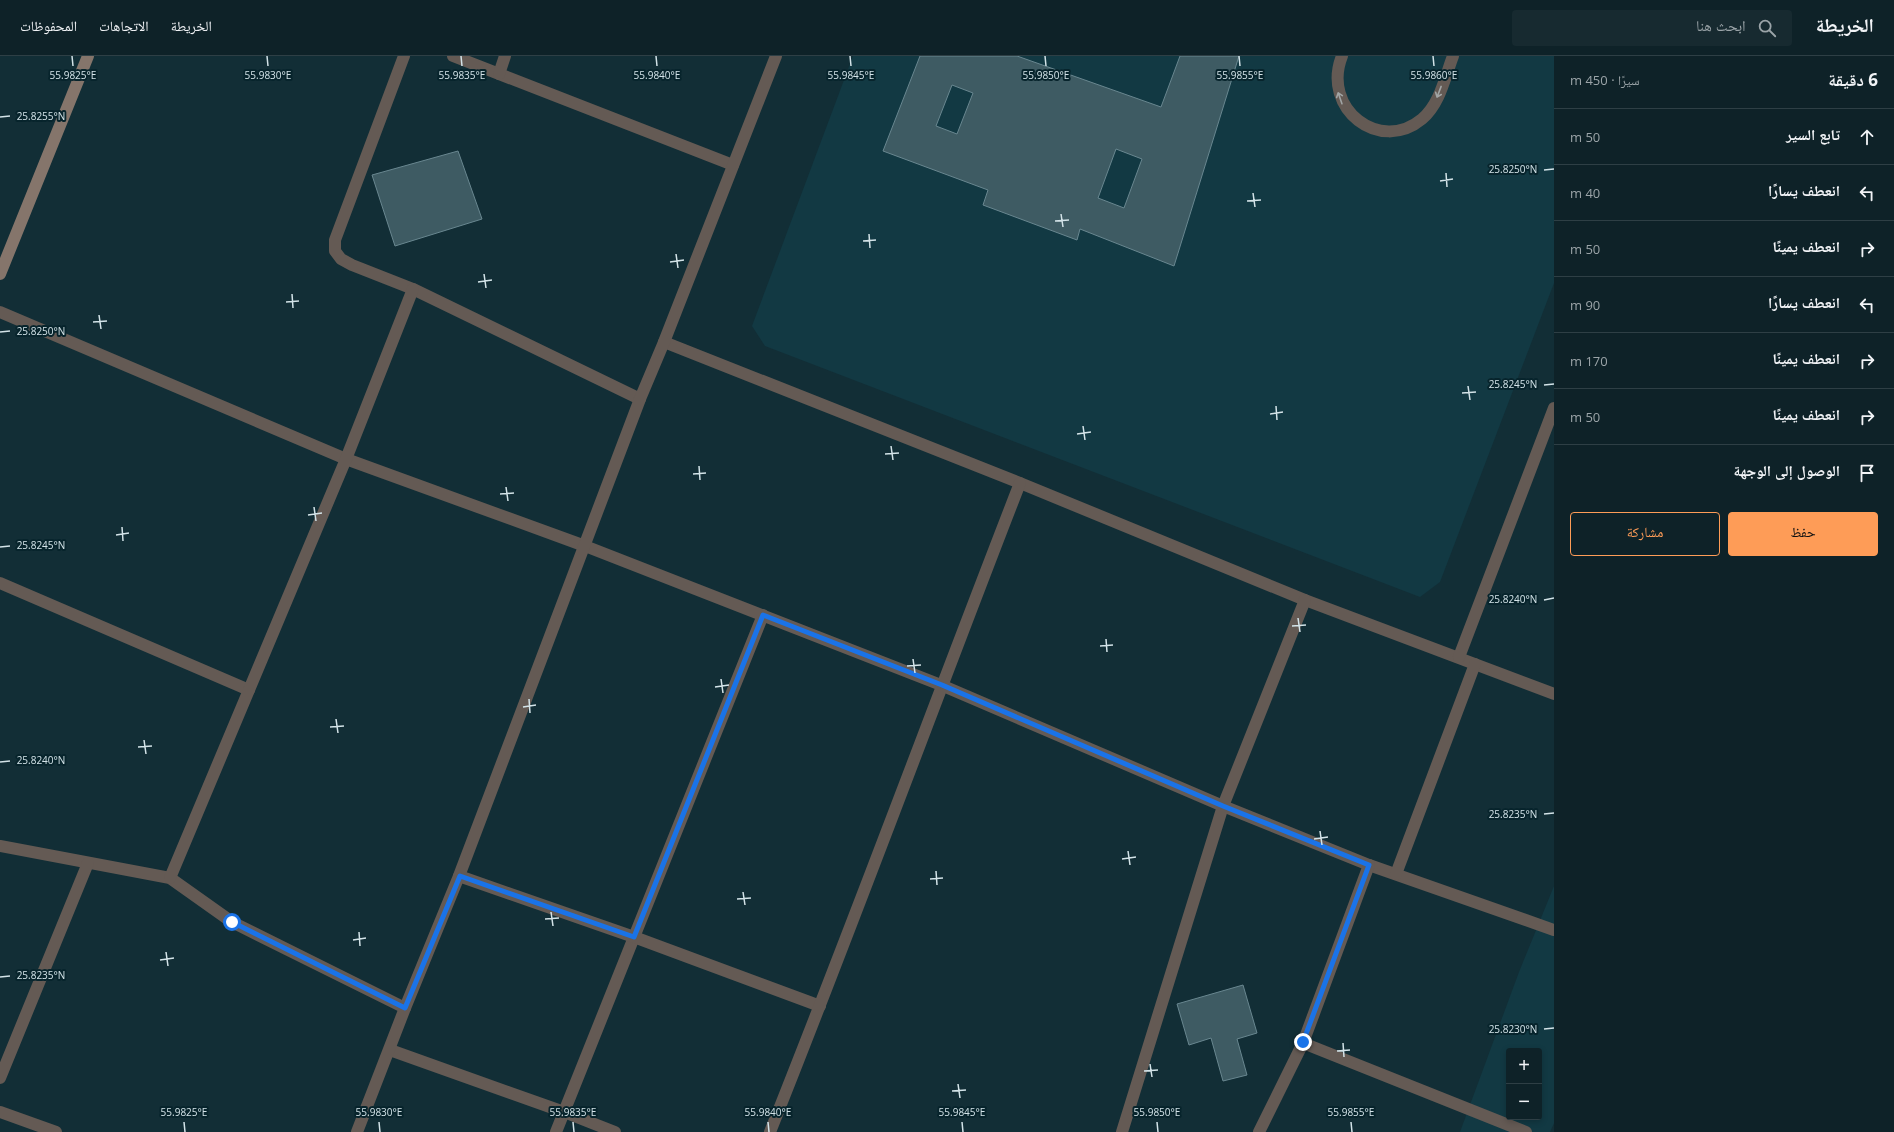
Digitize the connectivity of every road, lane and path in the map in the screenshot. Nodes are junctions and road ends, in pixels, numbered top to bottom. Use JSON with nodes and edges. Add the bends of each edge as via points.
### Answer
{"nodes":[{"id":1,"x":88,"y":56,"type":"edge"},
{"id":2,"x":404,"y":56,"type":"edge"},
{"id":3,"x":453,"y":56,"type":"edge"},
{"id":4,"x":505,"y":56,"type":"edge"},
{"id":5,"x":776,"y":56,"type":"edge"},
{"id":6,"x":1342,"y":56,"type":"edge"},
{"id":7,"x":1453,"y":56,"type":"edge"},
{"id":8,"x":499,"y":74,"type":"junction"},
{"id":9,"x":733,"y":165,"type":"junction"},
{"id":10,"x":0,"y":274,"type":"edge"},
{"id":11,"x":413,"y":289,"type":"junction"},
{"id":12,"x":0,"y":312,"type":"edge"},
{"id":13,"x":664,"y":342,"type":"junction"},
{"id":14,"x":640,"y":399,"type":"junction"},
{"id":15,"x":1554,"y":408,"type":"edge"},
{"id":16,"x":346,"y":459,"type":"junction"},
{"id":17,"x":1020,"y":483,"type":"junction"},
{"id":18,"x":585,"y":546,"type":"junction"},
{"id":19,"x":0,"y":583,"type":"edge"},
{"id":20,"x":1305,"y":600,"type":"junction"},
{"id":21,"x":763,"y":615,"type":"junction"},
{"id":22,"x":1459,"y":657,"type":"junction"},
{"id":23,"x":1475,"y":664,"type":"junction"},
{"id":24,"x":942,"y":685,"type":"junction"},
{"id":25,"x":248,"y":690,"type":"junction"},
{"id":26,"x":1554,"y":694,"type":"edge"},
{"id":27,"x":1223,"y":806,"type":"junction"},
{"id":28,"x":0,"y":846,"type":"edge"},
{"id":29,"x":88,"y":863,"type":"junction"},
{"id":30,"x":1369,"y":865,"type":"junction"},
{"id":31,"x":1396,"y":874,"type":"junction"},
{"id":32,"x":460,"y":876,"type":"junction"},
{"id":33,"x":170,"y":878,"type":"junction"},
{"id":34,"x":1554,"y":930,"type":"edge"},
{"id":35,"x":634,"y":937,"type":"junction"},
{"id":36,"x":820,"y":1006,"type":"junction"},
{"id":37,"x":405,"y":1008,"type":"junction"},
{"id":38,"x":1303,"y":1042,"type":"junction"},
{"id":39,"x":390,"y":1050,"type":"junction"},
{"id":40,"x":0,"y":1078,"type":"edge"},
{"id":41,"x":0,"y":1112,"type":"edge"},
{"id":42,"x":564,"y":1112,"type":"junction"},
{"id":43,"x":56,"y":1132,"type":"edge"},
{"id":44,"x":357,"y":1132,"type":"edge"},
{"id":45,"x":556,"y":1132,"type":"edge"},
{"id":46,"x":615,"y":1132,"type":"edge"},
{"id":47,"x":770,"y":1132,"type":"edge"},
{"id":48,"x":1122,"y":1132,"type":"edge"},
{"id":49,"x":1259,"y":1132,"type":"edge"},
{"id":50,"x":1526,"y":1132,"type":"edge"}],
"edges":[{"from":1,"to":10,"type":"street"},
{"from":2,"to":11,"type":"street","via":[[335,240],[335,251],[341,259],[352,265]]},
{"from":3,"to":8,"type":"street"},
{"from":4,"to":8,"type":"street"},
{"from":5,"to":9,"type":"street"},
{"from":7,"to":6,"type":"street","one_way":true,"via":[[1434,106],[1422,119],[1406,128],[1388,131],[1370,127],[1354,118],[1342,104],[1337,87],[1337,69]]},
{"from":8,"to":9,"type":"street"},
{"from":9,"to":13,"type":"street"},
{"from":11,"to":14,"type":"street"},
{"from":11,"to":16,"type":"street"},
{"from":12,"to":16,"type":"street"},
{"from":13,"to":14,"type":"street"},
{"from":13,"to":17,"type":"street"},
{"from":14,"to":18,"type":"street"},
{"from":15,"to":22,"type":"street"},
{"from":16,"to":18,"type":"street"},
{"from":16,"to":25,"type":"street"},
{"from":17,"to":20,"type":"street"},
{"from":17,"to":24,"type":"street"},
{"from":18,"to":21,"type":"street"},
{"from":18,"to":32,"type":"street"},
{"from":19,"to":25,"type":"street"},
{"from":20,"to":22,"type":"street"},
{"from":20,"to":27,"type":"street"},
{"from":21,"to":24,"type":"street"},
{"from":21,"to":35,"type":"street"},
{"from":22,"to":23,"type":"street"},
{"from":23,"to":26,"type":"street"},
{"from":23,"to":31,"type":"street"},
{"from":24,"to":27,"type":"street"},
{"from":24,"to":36,"type":"street"},
{"from":25,"to":33,"type":"street"},
{"from":27,"to":30,"type":"street"},
{"from":27,"to":48,"type":"street"},
{"from":28,"to":29,"type":"street"},
{"from":29,"to":33,"type":"street"},
{"from":29,"to":40,"type":"street"},
{"from":30,"to":31,"type":"street"},
{"from":30,"to":38,"type":"street"},
{"from":31,"to":34,"type":"street"},
{"from":32,"to":35,"type":"street"},
{"from":32,"to":37,"type":"street"},
{"from":33,"to":37,"type":"street","via":[[232,922]]},
{"from":35,"to":36,"type":"street"},
{"from":35,"to":42,"type":"street"},
{"from":36,"to":47,"type":"street"},
{"from":37,"to":39,"type":"street"},
{"from":38,"to":49,"type":"street"},
{"from":38,"to":50,"type":"street"},
{"from":39,"to":42,"type":"street"},
{"from":39,"to":44,"type":"street"},
{"from":41,"to":43,"type":"street"},
{"from":42,"to":45,"type":"street"},
{"from":42,"to":46,"type":"street"}]}
